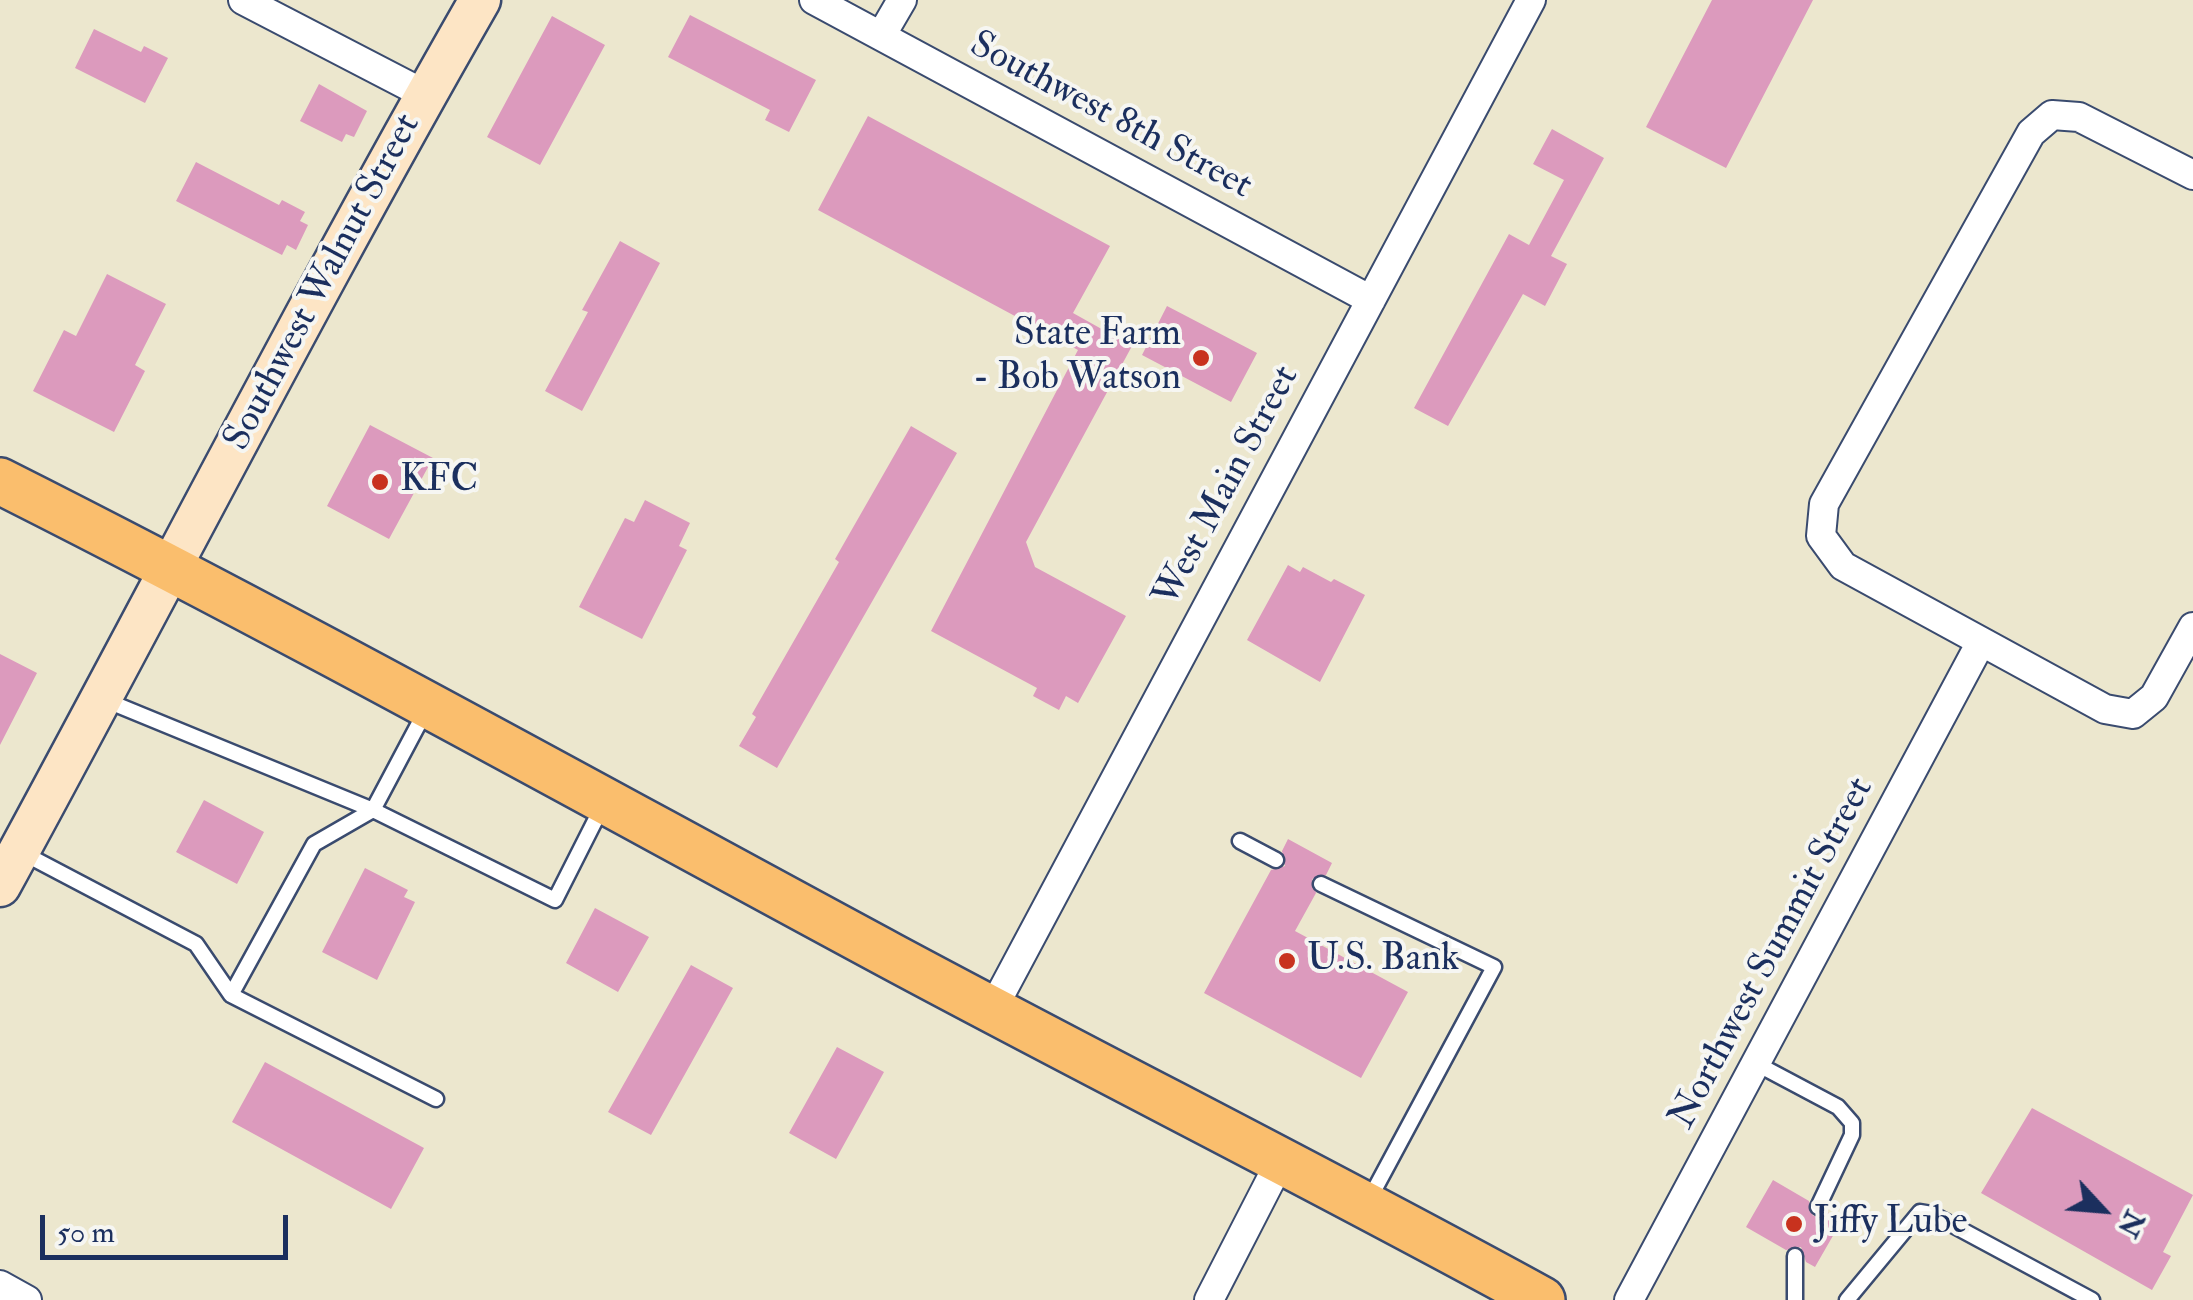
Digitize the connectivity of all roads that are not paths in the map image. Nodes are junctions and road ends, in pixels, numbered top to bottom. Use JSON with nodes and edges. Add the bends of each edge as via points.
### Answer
{"nodes":[{"id":1,"x":244,"y":0,"type":"edge"},
{"id":2,"x":480,"y":0,"type":"edge"},
{"id":3,"x":814,"y":0,"type":"edge"},
{"id":4,"x":902,"y":0,"type":"edge"},
{"id":5,"x":1530,"y":0,"type":"edge"},
{"id":6,"x":882,"y":36,"type":"junction"},
{"id":7,"x":426,"y":95,"type":"junction"},
{"id":8,"x":2193,"y":175,"type":"edge"},
{"id":9,"x":1370,"y":300,"type":"junction"},
{"id":10,"x":0,"y":481,"type":"edge"},
{"id":11,"x":169,"y":566,"type":"junction"},
{"id":12,"x":2193,"y":627,"type":"edge"},
{"id":13,"x":1981,"y":642,"type":"junction"},
{"id":14,"x":103,"y":699,"type":"junction"},
{"id":15,"x":428,"y":707,"type":"junction"},
{"id":16,"x":604,"y":802,"type":"junction"},
{"id":17,"x":373,"y":810,"type":"junction"},
{"id":18,"x":1240,"y":841,"type":"dead end"},
{"id":19,"x":19,"y":851,"type":"junction"},
{"id":20,"x":1276,"y":860,"type":"dead end"},
{"id":21,"x":1321,"y":884,"type":"dead end"},
{"id":22,"x":0,"y":886,"type":"edge"},
{"id":23,"x":231,"y":995,"type":"junction"},
{"id":24,"x":992,"y":1010,"type":"junction"},
{"id":25,"x":1758,"y":1064,"type":"junction"},
{"id":26,"x":436,"y":1099,"type":"dead end"},
{"id":27,"x":1282,"y":1158,"type":"junction"},
{"id":28,"x":1367,"y":1204,"type":"junction"},
{"id":29,"x":1818,"y":1207,"type":"dead end"},
{"id":30,"x":1795,"y":1256,"type":"dead end"},
{"id":31,"x":0,"y":1285,"type":"edge"},
{"id":32,"x":27,"y":1300,"type":"edge"},
{"id":33,"x":1209,"y":1300,"type":"edge"},
{"id":34,"x":1542,"y":1300,"type":"edge"},
{"id":35,"x":1629,"y":1300,"type":"edge"},
{"id":36,"x":1794,"y":1300,"type":"edge"},
{"id":37,"x":1846,"y":1300,"type":"edge"},
{"id":38,"x":2092,"y":1300,"type":"edge"}],
"edges":[{"from":1,"to":7,"type":"street"},
{"from":2,"to":7,"type":"street","name":"Southwest Walnut Street"},
{"from":3,"to":6,"type":"street","name":"Southwest 8th Street"},
{"from":4,"to":6,"type":"street"},
{"from":5,"to":9,"type":"street","name":"West Main Street"},
{"from":6,"to":9,"type":"street","name":"Southwest 8th Street"},
{"from":7,"to":11,"type":"street","name":"Southwest Walnut Street"},
{"from":8,"to":13,"type":"street","via":[[2080,116],[2052,115],[2031,133],[1824,504],[1821,536],[1843,566]]},
{"from":9,"to":24,"type":"street","name":"West Main Street"},
{"from":10,"to":11,"type":"main road"},
{"from":11,"to":14,"type":"street","name":"Southwest Walnut Street"},
{"from":11,"to":15,"type":"main road"},
{"from":12,"to":13,"type":"street","via":[[2154,696],[2133,714],[2104,709]]},
{"from":13,"to":25,"type":"street","name":"Northwest Summit Street"},
{"from":14,"to":17,"type":"lane"},
{"from":14,"to":19,"type":"street","name":"Southwest Walnut Street"},
{"from":15,"to":16,"type":"main road"},
{"from":15,"to":17,"type":"lane"},
{"from":16,"to":17,"type":"lane","via":[[555,900]]},
{"from":16,"to":24,"type":"main road"},
{"from":17,"to":23,"type":"lane","via":[[314,844]]},
{"from":18,"to":20,"type":"lane"},
{"from":19,"to":22,"type":"street","name":"Southwest Walnut Street"},
{"from":19,"to":23,"type":"lane","via":[[196,944]]},
{"from":21,"to":28,"type":"lane","via":[[1494,968]]},
{"from":23,"to":26,"type":"lane"},
{"from":24,"to":27,"type":"main road"},
{"from":25,"to":29,"type":"lane","via":[[1838,1107],[1852,1123]]},
{"from":25,"to":35,"type":"street","name":"Northwest Summit Street"},
{"from":27,"to":28,"type":"main road"},
{"from":27,"to":33,"type":"street"},
{"from":28,"to":34,"type":"main road"},
{"from":30,"to":36,"type":"lane"},
{"from":31,"to":32,"type":"street"},
{"from":37,"to":38,"type":"lane","via":[[1920,1212]]}]}
